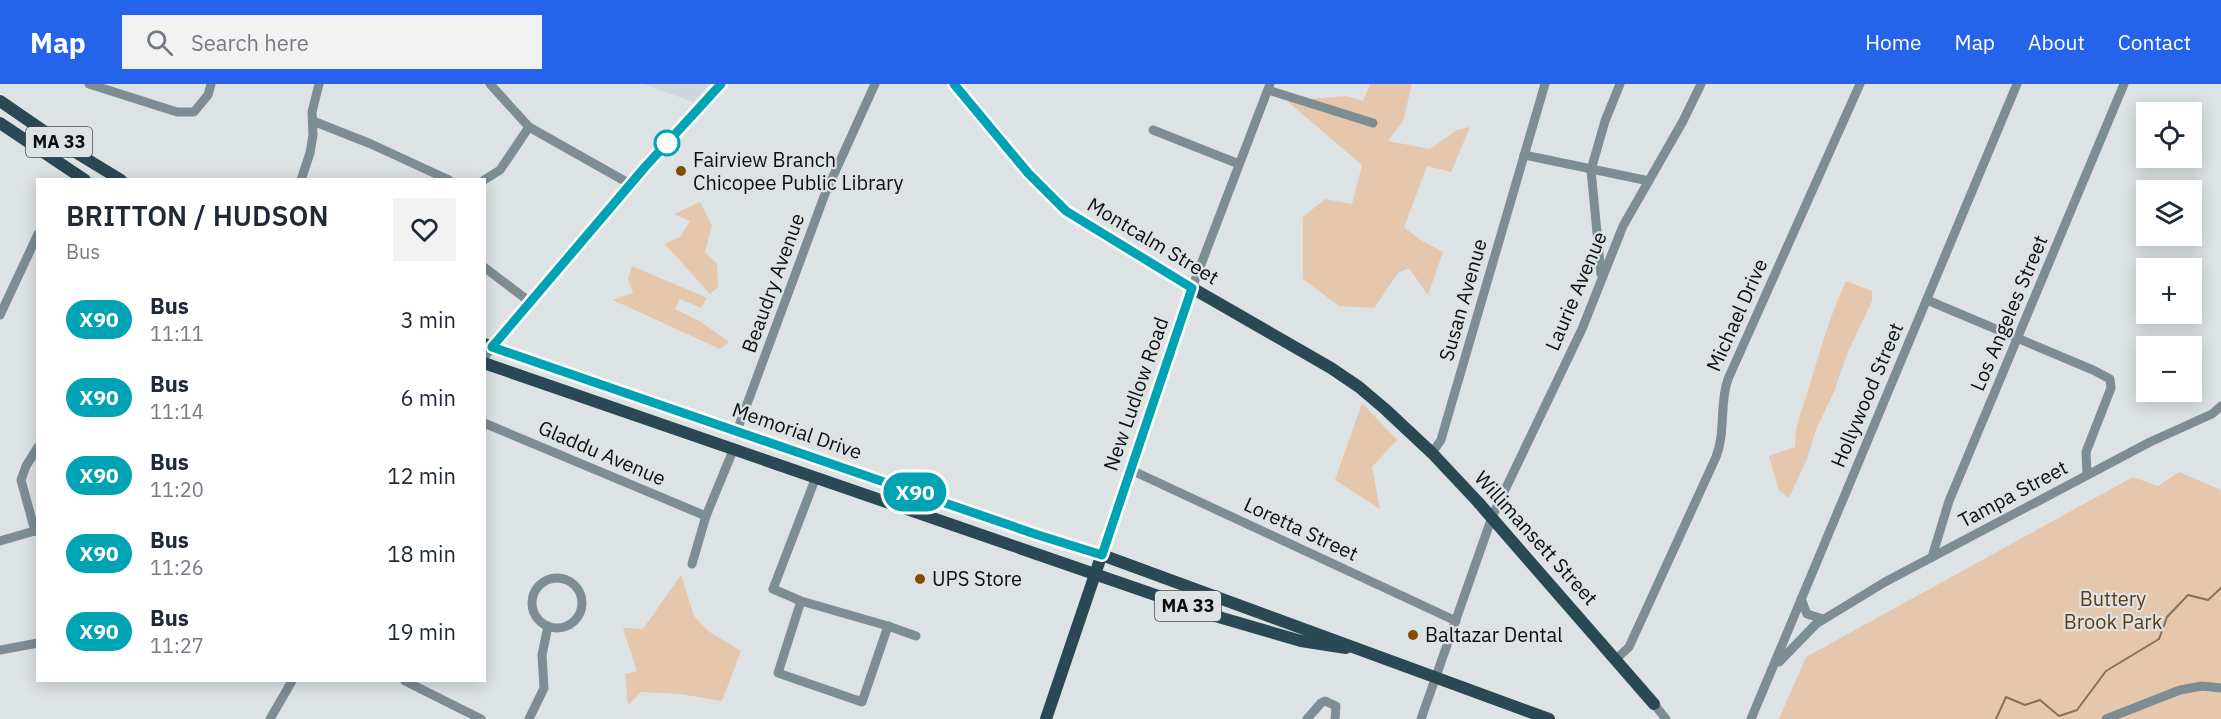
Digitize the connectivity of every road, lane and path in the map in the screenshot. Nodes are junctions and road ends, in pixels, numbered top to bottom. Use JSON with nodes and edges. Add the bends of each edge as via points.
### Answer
{"nodes":[{"id":1,"x":89,"y":84,"type":"edge"},
{"id":2,"x":211,"y":84,"type":"edge"},
{"id":3,"x":319,"y":84,"type":"edge"},
{"id":4,"x":490,"y":84,"type":"edge"},
{"id":5,"x":721,"y":84,"type":"edge"},
{"id":6,"x":875,"y":84,"type":"edge"},
{"id":7,"x":954,"y":84,"type":"edge"},
{"id":8,"x":1545,"y":84,"type":"edge"},
{"id":9,"x":1620,"y":84,"type":"edge"},
{"id":10,"x":1701,"y":84,"type":"edge"},
{"id":11,"x":1860,"y":84,"type":"edge"},
{"id":12,"x":2017,"y":84,"type":"edge"},
{"id":13,"x":2124,"y":84,"type":"edge"},
{"id":14,"x":1269,"y":87,"type":"edge"},
{"id":15,"x":0,"y":101,"type":"edge"},
{"id":16,"x":313,"y":122,"type":"junction"},
{"id":17,"x":0,"y":123,"type":"edge"},
{"id":18,"x":1373,"y":123,"type":"dead end"},
{"id":19,"x":529,"y":127,"type":"junction"},
{"id":20,"x":1153,"y":130,"type":"dead end"},
{"id":21,"x":1524,"y":155,"type":"junction"},
{"id":22,"x":1239,"y":164,"type":"junction"},
{"id":23,"x":1591,"y":170,"type":"junction"},
{"id":24,"x":68,"y":175,"type":"edge"},
{"id":25,"x":118,"y":178,"type":"edge"},
{"id":26,"x":302,"y":178,"type":"edge"},
{"id":27,"x":445,"y":178,"type":"edge"},
{"id":28,"x":486,"y":179,"type":"edge"},
{"id":29,"x":1649,"y":181,"type":"junction"},
{"id":30,"x":630,"y":184,"type":"junction"},
{"id":31,"x":36,"y":238,"type":"edge"},
{"id":32,"x":486,"y":269,"type":"edge"},
{"id":33,"x":1601,"y":280,"type":"junction"},
{"id":34,"x":1192,"y":288,"type":"junction"},
{"id":35,"x":1928,"y":300,"type":"junction"},
{"id":36,"x":530,"y":302,"type":"junction"},
{"id":37,"x":0,"y":315,"type":"edge"},
{"id":38,"x":2018,"y":339,"type":"junction"},
{"id":39,"x":488,"y":346,"type":"edge"},
{"id":40,"x":486,"y":364,"type":"edge"},
{"id":41,"x":1366,"y":393,"type":"joint"},
{"id":42,"x":2221,"y":406,"type":"edge"},
{"id":43,"x":486,"y":424,"type":"edge"},
{"id":44,"x":737,"y":431,"type":"junction"},
{"id":45,"x":734,"y":448,"type":"junction"},
{"id":46,"x":36,"y":450,"type":"edge"},
{"id":47,"x":1432,"y":453,"type":"junction"},
{"id":48,"x":1131,"y":470,"type":"junction"},
{"id":49,"x":2087,"y":475,"type":"junction"},
{"id":50,"x":816,"y":477,"type":"junction"},
{"id":51,"x":706,"y":516,"type":"junction"},
{"id":52,"x":1492,"y":517,"type":"junction"},
{"id":53,"x":36,"y":531,"type":"edge"},
{"id":54,"x":0,"y":541,"type":"edge"},
{"id":55,"x":1102,"y":555,"type":"junction"},
{"id":56,"x":1932,"y":557,"type":"junction"},
{"id":57,"x":692,"y":564,"type":"dead end"},
{"id":58,"x":1095,"y":572,"type":"junction"},
{"id":59,"x":1801,"y":599,"type":"junction"},
{"id":60,"x":801,"y":601,"type":"junction"},
{"id":61,"x":1823,"y":619,"type":"junction"},
{"id":62,"x":1456,"y":621,"type":"junction"},
{"id":63,"x":548,"y":626,"type":"junction"},
{"id":64,"x":888,"y":626,"type":"junction"},
{"id":65,"x":916,"y":636,"type":"dead end"},
{"id":66,"x":36,"y":643,"type":"edge"},
{"id":67,"x":0,"y":650,"type":"edge"},
{"id":68,"x":1367,"y":651,"type":"junction"},
{"id":69,"x":1616,"y":659,"type":"junction"},
{"id":70,"x":1436,"y":677,"type":"junction"},
{"id":71,"x":1769,"y":678,"type":"junction"},
{"id":72,"x":291,"y":682,"type":"edge"},
{"id":73,"x":407,"y":682,"type":"edge"},
{"id":74,"x":2221,"y":688,"type":"edge"},
{"id":75,"x":1654,"y":704,"type":"joint"},
{"id":76,"x":270,"y":719,"type":"edge"},
{"id":77,"x":481,"y":719,"type":"edge"},
{"id":78,"x":529,"y":719,"type":"edge"},
{"id":79,"x":1046,"y":719,"type":"edge"},
{"id":80,"x":1307,"y":719,"type":"edge"},
{"id":81,"x":1335,"y":719,"type":"edge"},
{"id":82,"x":1421,"y":719,"type":"edge"},
{"id":83,"x":1549,"y":719,"type":"edge"},
{"id":84,"x":1666,"y":719,"type":"edge"},
{"id":85,"x":1751,"y":719,"type":"edge"},
{"id":86,"x":2106,"y":719,"type":"edge"}],
"edges":[{"from":1,"to":2,"type":"street","via":[[177,112],[194,112],[208,95]]},
{"from":3,"to":16,"type":"street"},
{"from":4,"to":19,"type":"street"},
{"from":5,"to":30,"type":"street"},
{"from":6,"to":44,"type":"street","name":"Beaudry Avenue","via":[[825,194]]},
{"from":7,"to":34,"type":"main road","name":"Montcalm Street","via":[[1061,206]]},
{"from":8,"to":21,"type":"street","name":"Susan Avenue"},
{"from":9,"to":23,"type":"street"},
{"from":10,"to":29,"type":"street","name":"Laurie Avenue"},
{"from":11,"to":69,"type":"street","name":"Michael Drive","via":[[1728,379],[1716,457],[1629,647]]},
{"from":12,"to":35,"type":"street","name":"Hollywood Street"},
{"from":13,"to":38,"type":"street","name":"Los Angeles Street"},
{"from":14,"to":18,"type":"street"},
{"from":14,"to":22,"type":"street","name":"New Ludlow Road"},
{"from":15,"to":25,"type":"main road","number":"MA 33"},
{"from":16,"to":26,"type":"street","via":[[310,153]]},
{"from":16,"to":27,"type":"street"},
{"from":17,"to":24,"type":"main road","number":"MA 33"},
{"from":19,"to":28,"type":"street","via":[[500,170]]},
{"from":19,"to":30,"type":"street"},
{"from":20,"to":22,"type":"street"},
{"from":21,"to":23,"type":"street"},
{"from":21,"to":47,"type":"street","name":"Susan Avenue","via":[[1443,433]]},
{"from":22,"to":34,"type":"street","name":"New Ludlow Road"},
{"from":23,"to":29,"type":"street"},
{"from":23,"to":33,"type":"street"},
{"from":29,"to":33,"type":"street","name":"Laurie Avenue","via":[[1623,226]]},
{"from":30,"to":36,"type":"street"},
{"from":31,"to":37,"type":"street"},
{"from":32,"to":36,"type":"street"},
{"from":33,"to":52,"type":"street","name":"Laurie Avenue","via":[[1582,329]]},
{"from":34,"to":41,"type":"main road","name":"Montcalm Street"},
{"from":34,"to":48,"type":"main road","name":"New Ludlow Road"},
{"from":35,"to":38,"type":"street"},
{"from":35,"to":59,"type":"street","name":"Hollywood Street"},
{"from":36,"to":39,"type":"street"},
{"from":38,"to":49,"type":"street","via":[[2093,370],[2111,382],[2086,452]]},
{"from":38,"to":56,"type":"street","name":"Los Angeles Street","via":[[1949,501]]},
{"from":39,"to":44,"type":"main road","name":"Memorial Drive","number":"MA 33"},
{"from":40,"to":45,"type":"main road","name":"Memorial Drive","number":"MA 33"},
{"from":41,"to":47,"type":"main road","name":"Willimansett Street"},
{"from":42,"to":49,"type":"street","name":"Tampa Street"},
{"from":43,"to":51,"type":"street","name":"Gladdu Avenue"},
{"from":44,"to":55,"type":"main road","name":"Memorial Drive","number":"MA 33"},
{"from":45,"to":50,"type":"main road","name":"Memorial Drive","number":"MA 33"},
{"from":45,"to":51,"type":"street"},
{"from":46,"to":53,"type":"street","via":[[21,480]]},
{"from":47,"to":52,"type":"main road","name":"Willimansett Street"},
{"from":48,"to":55,"type":"main road","name":"New Ludlow Road"},
{"from":48,"to":62,"type":"street","name":"Loretta Street"},
{"from":49,"to":56,"type":"street","name":"Tampa Street"},
{"from":50,"to":58,"type":"main road","name":"Memorial Drive","number":"MA 33"},
{"from":50,"to":60,"type":"street","via":[[773,589]]},
{"from":51,"to":57,"type":"street"},
{"from":52,"to":62,"type":"street","name":"Laurie Avenue"},
{"from":52,"to":69,"type":"main road","name":"Willimansett Street"},
{"from":53,"to":54,"type":"street"},
{"from":55,"to":58,"type":"main road","name":"New Ludlow Road"},
{"from":55,"to":68,"type":"main road","name":"Memorial Drive","number":"MA 33"},
{"from":56,"to":61,"type":"street","name":"Tampa Street"},
{"from":58,"to":68,"type":"main road","name":"Memorial Drive","number":"MA 33","via":[[1222,618],[1328,646]]},
{"from":58,"to":79,"type":"main road","name":"New Ludlow Road"},
{"from":59,"to":61,"type":"street","via":[[1807,614]]},
{"from":59,"to":71,"type":"street","name":"Hollywood Street"},
{"from":60,"to":64,"type":"street"},
{"from":60,"to":64,"type":"street","via":[[778,673],[861,702]]},
{"from":61,"to":71,"type":"street","name":"Tampa Street","via":[[1787,652]]},
{"from":62,"to":70,"type":"street","name":"Laurie Avenue"},
{"from":63,"to":63,"type":"street","via":[[567,625],[580,611],[579,592],[565,579],[546,580],[533,594],[534,613]]},
{"from":63,"to":78,"type":"street","via":[[542,655],[544,688]]},
{"from":64,"to":65,"type":"street"},
{"from":66,"to":67,"type":"street"},
{"from":68,"to":70,"type":"main road","name":"Memorial Drive","number":"MA 33"},
{"from":69,"to":75,"type":"main road","name":"Willimansett Street"},
{"from":70,"to":82,"type":"street","name":"Laurie Avenue"},
{"from":70,"to":83,"type":"main road","name":"Memorial Drive","number":"MA 33"},
{"from":71,"to":85,"type":"street","name":"Hollywood Street"},
{"from":72,"to":76,"type":"street"},
{"from":73,"to":77,"type":"street"},
{"from":74,"to":86,"type":"street","via":[[2180,690]]},
{"from":75,"to":84,"type":"street","name":"Willimansett Street"},
{"from":80,"to":81,"type":"street","via":[[1325,701],[1335,706]]}]}
